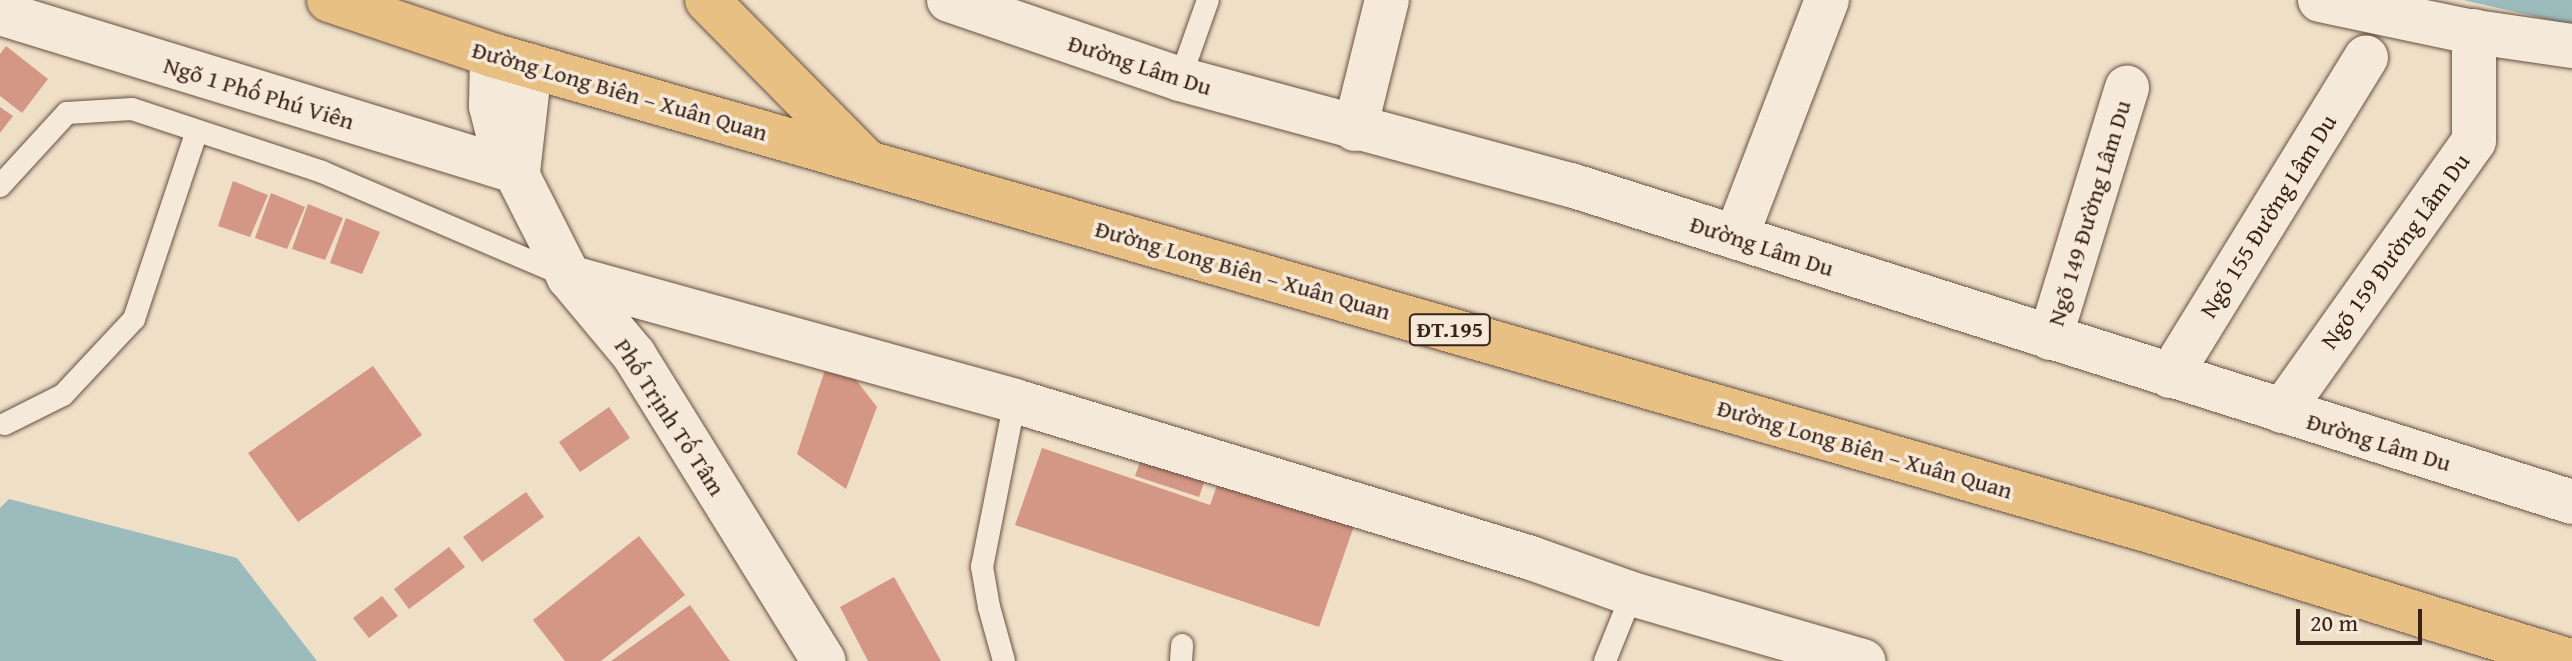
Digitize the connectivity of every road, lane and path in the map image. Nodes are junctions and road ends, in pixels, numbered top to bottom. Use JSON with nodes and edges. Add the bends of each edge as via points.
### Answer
{"nodes":[{"id":1,"x":329,"y":0,"type":"edge"},
{"id":2,"x":707,"y":0,"type":"edge"},
{"id":3,"x":949,"y":0,"type":"edge"},
{"id":4,"x":1208,"y":0,"type":"edge"},
{"id":5,"x":1387,"y":0,"type":"edge"},
{"id":6,"x":1827,"y":0,"type":"edge"},
{"id":7,"x":2320,"y":0,"type":"edge"},
{"id":8,"x":1013,"y":12,"type":"edge"},
{"id":9,"x":0,"y":13,"type":"edge"},
{"id":10,"x":2474,"y":31,"type":"junction"},
{"id":11,"x":2572,"y":46,"type":"edge"},
{"id":12,"x":2366,"y":57,"type":"dead end"},
{"id":13,"x":511,"y":60,"type":"junction"},
{"id":14,"x":1180,"y":79,"type":"junction"},
{"id":15,"x":2127,"y":88,"type":"dead end"},
{"id":16,"x":1355,"y":129,"type":"junction"},
{"id":17,"x":197,"y":131,"type":"junction"},
{"id":18,"x":871,"y":165,"type":"junction"},
{"id":19,"x":518,"y":172,"type":"junction"},
{"id":20,"x":0,"y":186,"type":"edge"},
{"id":21,"x":1736,"y":237,"type":"junction"},
{"id":22,"x":569,"y":277,"type":"junction"},
{"id":23,"x":2050,"y":338,"type":"junction"},
{"id":24,"x":2170,"y":376,"type":"junction"},
{"id":25,"x":1015,"y":401,"type":"junction"},
{"id":26,"x":2282,"y":411,"type":"junction"},
{"id":27,"x":5,"y":424,"type":"dead end"},
{"id":28,"x":2572,"y":502,"type":"edge"},
{"id":29,"x":1632,"y":594,"type":"junction"},
{"id":30,"x":824,"y":661,"type":"edge"},
{"id":31,"x":1004,"y":661,"type":"edge"},
{"id":32,"x":1605,"y":661,"type":"edge"},
{"id":33,"x":1863,"y":661,"type":"edge"},
{"id":34,"x":2571,"y":661,"type":"edge"}],
"edges":[{"from":1,"to":13,"type":"main road","name":"Đường Long Biên – Xuân Quan","number":"ĐT.195"},
{"from":2,"to":18,"type":"main road"},
{"from":3,"to":8,"type":"street","name":"Đường Lâm Du"},
{"from":4,"to":14,"type":"lane"},
{"from":5,"to":16,"type":"street"},
{"from":6,"to":21,"type":"street"},
{"from":7,"to":10,"type":"street"},
{"from":8,"to":14,"type":"street","name":"Đường Lâm Du"},
{"from":9,"to":19,"type":"street","name":"Ngõ 1 Phố Phú Viên"},
{"from":10,"to":11,"type":"street"},
{"from":10,"to":26,"type":"street","name":"Ngõ 159 Đường Lâm Du","via":[[2474,141]]},
{"from":12,"to":24,"type":"street","name":"Ngõ 155 Đường Lâm Du"},
{"from":13,"to":18,"type":"main road","name":"Đường Long Biên – Xuân Quan","number":"ĐT.195"},
{"from":13,"to":19,"type":"street"},
{"from":14,"to":16,"type":"street","name":"Đường Lâm Du"},
{"from":15,"to":23,"type":"street","name":"Ngõ 149 Đường Lâm Du"},
{"from":16,"to":21,"type":"street","name":"Đường Lâm Du","via":[[1571,185]]},
{"from":17,"to":20,"type":"lane","via":[[132,109],[67,113]]},
{"from":17,"to":22,"type":"lane","via":[[322,172]]},
{"from":17,"to":27,"type":"lane","via":[[134,319],[63,395]]},
{"from":18,"to":34,"type":"main road","name":"Đường Long Biên – Xuân Quan","number":"ĐT.195","via":[[2150,531]]},
{"from":19,"to":22,"type":"street","name":"Phố Trịnh Tố Tâm"},
{"from":21,"to":23,"type":"street","name":"Đường Lâm Du"},
{"from":22,"to":25,"type":"street"},
{"from":22,"to":30,"type":"street","name":"Phố Trịnh Tố Tâm","via":[[634,355]]},
{"from":23,"to":24,"type":"street","name":"Đường Lâm Du"},
{"from":24,"to":26,"type":"street","name":"Đường Lâm Du"},
{"from":25,"to":29,"type":"street","via":[[1531,558]]},
{"from":25,"to":31,"type":"lane","via":[[982,567]]},
{"from":26,"to":28,"type":"street","name":"Đường Lâm Du"},
{"from":29,"to":32,"type":"lane"},
{"from":29,"to":33,"type":"street"}]}
